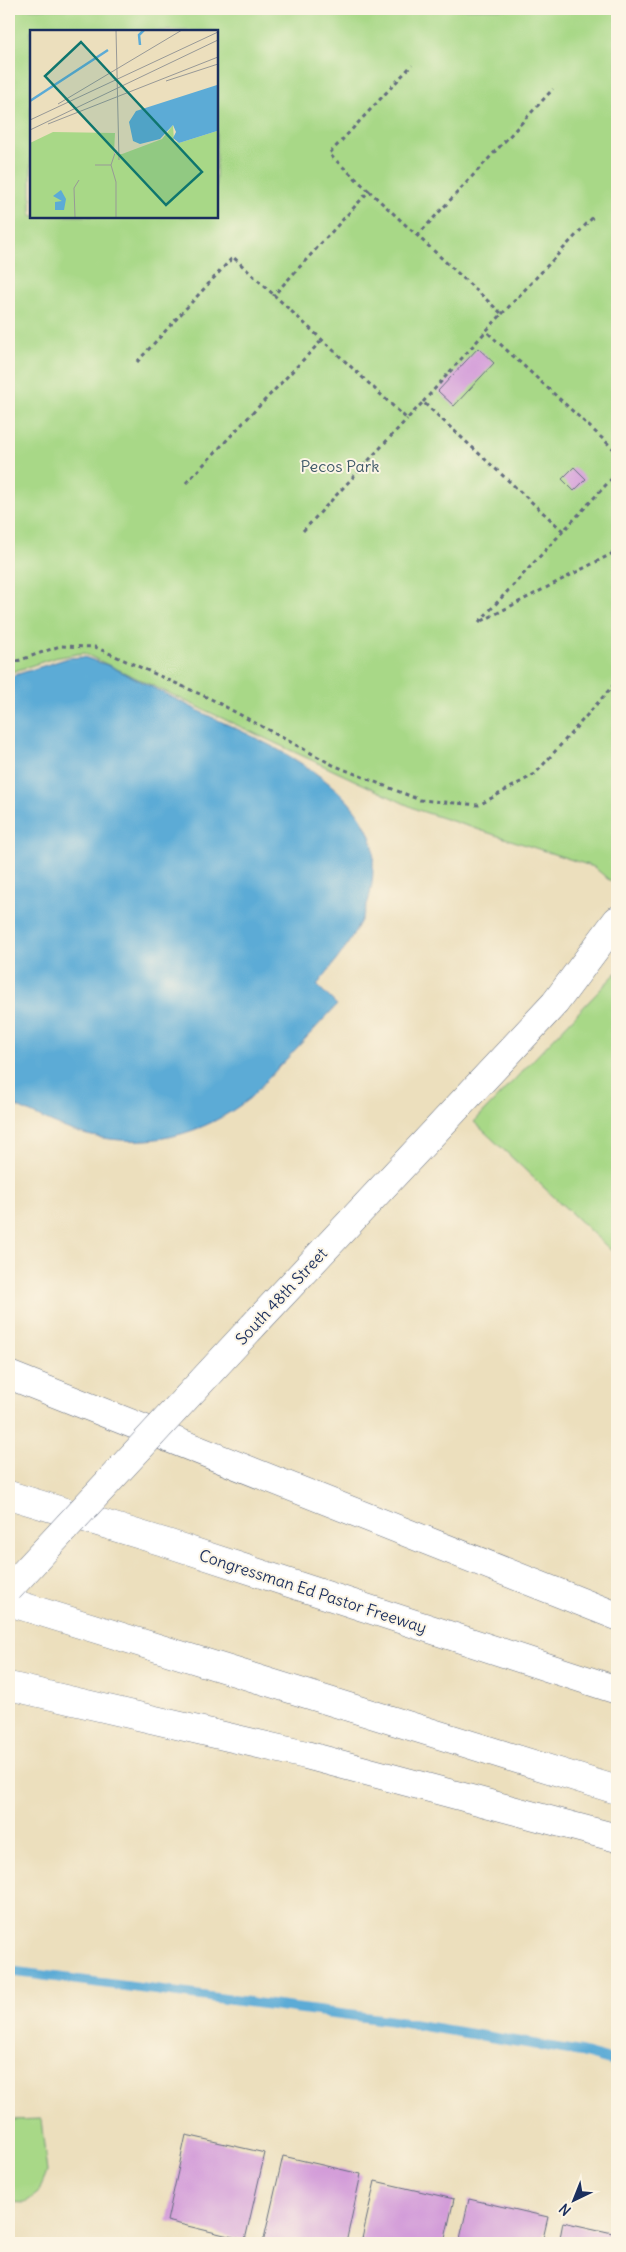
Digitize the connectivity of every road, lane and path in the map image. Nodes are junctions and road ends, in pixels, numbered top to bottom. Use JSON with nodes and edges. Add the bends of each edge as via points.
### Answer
{"nodes":[{"id":1,"x":412,"y":65,"type":"dead end"},
{"id":2,"x":553,"y":89,"type":"dead end"},
{"id":3,"x":369,"y":191,"type":"junction"},
{"id":4,"x":594,"y":216,"type":"dead end"},
{"id":5,"x":417,"y":236,"type":"junction"},
{"id":6,"x":274,"y":295,"type":"junction"},
{"id":7,"x":502,"y":314,"type":"junction"},
{"id":8,"x":486,"y":331,"type":"junction"},
{"id":9,"x":322,"y":340,"type":"junction"},
{"id":10,"x":137,"y":362,"type":"dead end"},
{"id":11,"x":423,"y":402,"type":"junction"},
{"id":12,"x":407,"y":419,"type":"junction"},
{"id":13,"x":617,"y":452,"type":"edge"},
{"id":14,"x":617,"y":473,"type":"edge"},
{"id":15,"x":186,"y":483,"type":"dead end"},
{"id":16,"x":303,"y":531,"type":"dead end"},
{"id":17,"x":563,"y":531,"type":"junction"},
{"id":18,"x":617,"y":551,"type":"edge"},
{"id":19,"x":9,"y":664,"type":"edge"},
{"id":20,"x":617,"y":681,"type":"edge"},
{"id":21,"x":617,"y":920,"type":"edge"},
{"id":22,"x":617,"y":949,"type":"edge"},
{"id":23,"x":555,"y":1003,"type":"junction"},
{"id":24,"x":9,"y":1376,"type":"edge"},
{"id":25,"x":9,"y":1495,"type":"edge"},
{"id":26,"x":9,"y":1590,"type":"edge"},
{"id":27,"x":9,"y":1602,"type":"edge"},
{"id":28,"x":617,"y":1616,"type":"edge"},
{"id":29,"x":9,"y":1686,"type":"edge"},
{"id":30,"x":617,"y":1690,"type":"edge"},
{"id":31,"x":617,"y":1790,"type":"edge"},
{"id":32,"x":617,"y":1838,"type":"edge"}],
"edges":[{"from":1,"to":3,"type":"path","via":[[329,154]]},
{"from":2,"to":5,"type":"path"},
{"from":3,"to":5,"type":"path"},
{"from":3,"to":6,"type":"path"},
{"from":4,"to":7,"type":"path"},
{"from":5,"to":7,"type":"path"},
{"from":6,"to":9,"type":"path"},
{"from":6,"to":10,"type":"path","via":[[233,257]]},
{"from":7,"to":8,"type":"path"},
{"from":8,"to":11,"type":"path"},
{"from":8,"to":13,"type":"path"},
{"from":9,"to":12,"type":"path"},
{"from":9,"to":15,"type":"path"},
{"from":11,"to":12,"type":"path"},
{"from":11,"to":17,"type":"path"},
{"from":12,"to":16,"type":"path"},
{"from":14,"to":17,"type":"path"},
{"from":17,"to":18,"type":"path","via":[[479,622]]},
{"from":19,"to":20,"type":"path","via":[[60,646],[95,647],[211,699],[333,765],[420,800],[479,805],[535,774]]},
{"from":21,"to":23,"type":"main road","name":"South 48th Street"},
{"from":22,"to":23,"type":"main road","name":"South 48th Street"},
{"from":23,"to":26,"type":"main road","name":"South 48th Street","bridge":true},
{"from":24,"to":28,"type":"main road"},
{"from":25,"to":30,"type":"main road","name":"Congressman Ed Pastor Freeway","via":[[167,1543]]},
{"from":27,"to":31,"type":"main road"},
{"from":29,"to":32,"type":"main road","via":[[306,1755]]}]}
